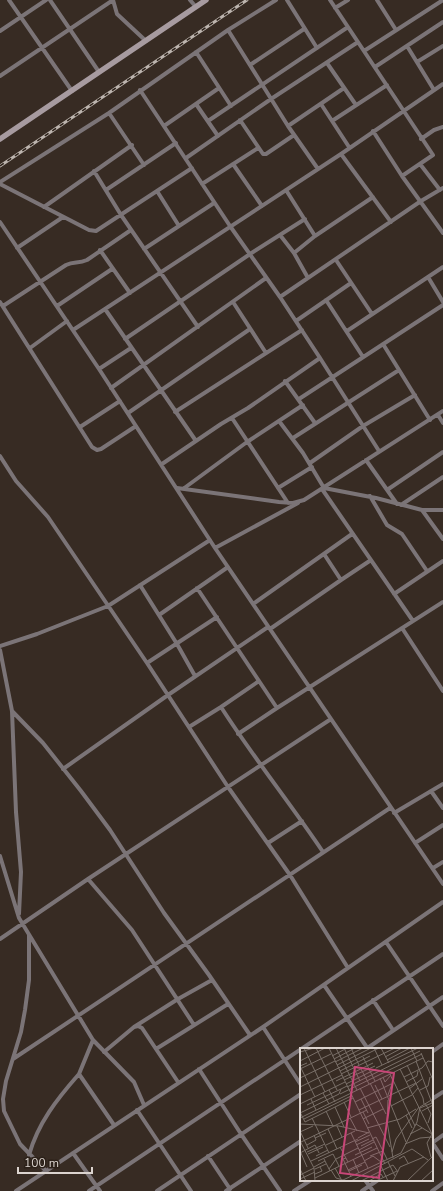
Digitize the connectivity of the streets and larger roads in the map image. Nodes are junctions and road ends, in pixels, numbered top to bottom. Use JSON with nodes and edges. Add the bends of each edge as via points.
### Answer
{"nodes":[{"id":1,"x":9,"y":0,"type":"edge"},
{"id":2,"x":46,"y":0,"type":"edge"},
{"id":3,"x":50,"y":0,"type":"edge"},
{"id":4,"x":190,"y":0,"type":"edge"},
{"id":5,"x":206,"y":0,"type":"edge"},
{"id":6,"x":276,"y":0,"type":"edge"},
{"id":7,"x":287,"y":0,"type":"edge"},
{"id":8,"x":330,"y":0,"type":"edge"},
{"id":9,"x":348,"y":0,"type":"edge"},
{"id":10,"x":377,"y":0,"type":"edge"},
{"id":11,"x":443,"y":0,"type":"edge"},
{"id":12,"x":196,"y":7,"type":"junction"},
{"id":13,"x":335,"y":8,"type":"junction"},
{"id":14,"x":21,"y":18,"type":"junction"},
{"id":15,"x":443,"y":22,"type":"edge"},
{"id":16,"x":348,"y":27,"type":"junction"},
{"id":17,"x":69,"y":29,"type":"junction"},
{"id":18,"x":304,"y":29,"type":"junction"},
{"id":19,"x":228,"y":30,"type":"junction"},
{"id":20,"x":396,"y":30,"type":"junction"},
{"id":21,"x":0,"y":31,"type":"edge"},
{"id":22,"x":146,"y":41,"type":"junction"},
{"id":23,"x":358,"y":42,"type":"junction"},
{"id":24,"x":407,"y":46,"type":"junction"},
{"id":25,"x":443,"y":46,"type":"edge"},
{"id":26,"x":42,"y":48,"type":"junction"},
{"id":27,"x":317,"y":48,"type":"junction"},
{"id":28,"x":364,"y":51,"type":"junction"},
{"id":29,"x":196,"y":52,"type":"junction"},
{"id":30,"x":417,"y":62,"type":"junction"},
{"id":31,"x":327,"y":63,"type":"junction"},
{"id":32,"x":250,"y":65,"type":"junction"},
{"id":33,"x":375,"y":67,"type":"junction"},
{"id":34,"x":99,"y":72,"type":"junction"},
{"id":35,"x":0,"y":76,"type":"edge"},
{"id":36,"x":443,"y":84,"type":"edge"},
{"id":37,"x":262,"y":85,"type":"junction"},
{"id":38,"x":387,"y":85,"type":"junction"},
{"id":39,"x":219,"y":88,"type":"junction"},
{"id":40,"x":344,"y":88,"type":"junction"},
{"id":41,"x":140,"y":90,"type":"junction"},
{"id":42,"x":434,"y":90,"type":"junction"},
{"id":43,"x":72,"y":91,"type":"junction"},
{"id":44,"x":271,"y":99,"type":"junction"},
{"id":45,"x":196,"y":104,"type":"junction"},
{"id":46,"x":320,"y":104,"type":"junction"},
{"id":47,"x":356,"y":105,"type":"junction"},
{"id":48,"x":231,"y":106,"type":"junction"},
{"id":49,"x":403,"y":112,"type":"junction"},
{"id":50,"x":109,"y":113,"type":"junction"},
{"id":51,"x":240,"y":120,"type":"junction"},
{"id":52,"x":208,"y":121,"type":"junction"},
{"id":53,"x":332,"y":121,"type":"junction"},
{"id":54,"x":164,"y":126,"type":"junction"},
{"id":55,"x":288,"y":126,"type":"junction"},
{"id":56,"x":443,"y":127,"type":"edge"},
{"id":57,"x":373,"y":131,"type":"junction"},
{"id":58,"x":294,"y":135,"type":"junction"},
{"id":59,"x":218,"y":136,"type":"junction"},
{"id":60,"x":0,"y":139,"type":"edge"},
{"id":61,"x":421,"y":139,"type":"junction"},
{"id":62,"x":176,"y":143,"type":"junction"},
{"id":63,"x":132,"y":145,"type":"junction"},
{"id":64,"x":258,"y":148,"type":"junction"},
{"id":65,"x":349,"y":148,"type":"junction"},
{"id":66,"x":341,"y":154,"type":"junction"},
{"id":67,"x":186,"y":158,"type":"junction"},
{"id":68,"x":233,"y":164,"type":"junction"},
{"id":69,"x":420,"y":164,"type":"junction"},
{"id":70,"x":144,"y":165,"type":"junction"},
{"id":71,"x":192,"y":168,"type":"junction"},
{"id":72,"x":318,"y":169,"type":"junction"},
{"id":73,"x":94,"y":171,"type":"junction"},
{"id":74,"x":402,"y":176,"type":"junction"},
{"id":75,"x":0,"y":183,"type":"edge"},
{"id":76,"x":202,"y":184,"type":"junction"},
{"id":77,"x":441,"y":189,"type":"edge"},
{"id":78,"x":106,"y":190,"type":"junction"},
{"id":79,"x":286,"y":190,"type":"junction"},
{"id":80,"x":157,"y":191,"type":"junction"},
{"id":81,"x":373,"y":197,"type":"junction"},
{"id":82,"x":421,"y":202,"type":"junction"},
{"id":83,"x":214,"y":203,"type":"junction"},
{"id":84,"x":44,"y":206,"type":"junction"},
{"id":85,"x":262,"y":206,"type":"junction"},
{"id":86,"x":121,"y":215,"type":"junction"},
{"id":87,"x":63,"y":217,"type":"junction"},
{"id":88,"x":305,"y":219,"type":"junction"},
{"id":89,"x":0,"y":222,"type":"edge"},
{"id":90,"x":391,"y":222,"type":"junction"},
{"id":91,"x":179,"y":226,"type":"junction"},
{"id":92,"x":230,"y":226,"type":"junction"},
{"id":93,"x":131,"y":230,"type":"junction"},
{"id":94,"x":443,"y":233,"type":"edge"},
{"id":95,"x":280,"y":235,"type":"junction"},
{"id":96,"x":315,"y":236,"type":"junction"},
{"id":97,"x":18,"y":248,"type":"junction"},
{"id":98,"x":144,"y":249,"type":"junction"},
{"id":99,"x":100,"y":250,"type":"junction"},
{"id":100,"x":294,"y":253,"type":"junction"},
{"id":101,"x":250,"y":254,"type":"junction"},
{"id":102,"x":336,"y":260,"type":"junction"},
{"id":103,"x":443,"y":267,"type":"edge"},
{"id":104,"x":112,"y":269,"type":"junction"},
{"id":105,"x":160,"y":273,"type":"junction"},
{"id":106,"x":428,"y":277,"type":"junction"},
{"id":107,"x":266,"y":278,"type":"junction"},
{"id":108,"x":308,"y":278,"type":"junction"},
{"id":109,"x":40,"y":282,"type":"junction"},
{"id":110,"x":351,"y":283,"type":"junction"},
{"id":111,"x":130,"y":293,"type":"junction"},
{"id":112,"x":280,"y":297,"type":"junction"},
{"id":113,"x":326,"y":300,"type":"junction"},
{"id":114,"x":180,"y":301,"type":"junction"},
{"id":115,"x":0,"y":302,"type":"edge"},
{"id":116,"x":233,"y":302,"type":"junction"},
{"id":117,"x":443,"y":302,"type":"edge"},
{"id":118,"x":443,"y":305,"type":"edge"},
{"id":119,"x":3,"y":306,"type":"junction"},
{"id":120,"x":57,"y":306,"type":"junction"},
{"id":121,"x":105,"y":310,"type":"junction"},
{"id":122,"x":372,"y":314,"type":"junction"},
{"id":123,"x":67,"y":321,"type":"junction"},
{"id":124,"x":296,"y":321,"type":"junction"},
{"id":125,"x":198,"y":327,"type":"junction"},
{"id":126,"x":250,"y":329,"type":"junction"},
{"id":127,"x":73,"y":330,"type":"junction"},
{"id":128,"x":302,"y":330,"type":"junction"},
{"id":129,"x":347,"y":332,"type":"junction"},
{"id":130,"x":125,"y":338,"type":"junction"},
{"id":131,"x":383,"y":344,"type":"junction"},
{"id":132,"x":30,"y":348,"type":"junction"},
{"id":133,"x":131,"y":348,"type":"junction"},
{"id":134,"x":266,"y":353,"type":"junction"},
{"id":135,"x":364,"y":357,"type":"junction"},
{"id":136,"x":320,"y":358,"type":"junction"},
{"id":137,"x":143,"y":365,"type":"junction"},
{"id":138,"x":99,"y":370,"type":"junction"},
{"id":139,"x":399,"y":370,"type":"junction"},
{"id":140,"x":333,"y":377,"type":"junction"},
{"id":141,"x":285,"y":381,"type":"junction"},
{"id":142,"x":111,"y":388,"type":"junction"},
{"id":143,"x":160,"y":390,"type":"junction"},
{"id":144,"x":414,"y":395,"type":"junction"},
{"id":145,"x":299,"y":399,"type":"junction"},
{"id":146,"x":120,"y":401,"type":"junction"},
{"id":147,"x":349,"y":402,"type":"junction"},
{"id":148,"x":303,"y":405,"type":"junction"},
{"id":149,"x":443,"y":411,"type":"edge"},
{"id":150,"x":175,"y":412,"type":"junction"},
{"id":151,"x":128,"y":413,"type":"junction"},
{"id":152,"x":438,"y":415,"type":"junction"},
{"id":153,"x":232,"y":418,"type":"junction"},
{"id":154,"x":430,"y":420,"type":"junction"},
{"id":155,"x":279,"y":421,"type":"junction"},
{"id":156,"x":315,"y":423,"type":"junction"},
{"id":157,"x":443,"y":423,"type":"edge"},
{"id":158,"x":136,"y":426,"type":"junction"},
{"id":159,"x":364,"y":426,"type":"junction"},
{"id":160,"x":80,"y":427,"type":"junction"},
{"id":161,"x":293,"y":438,"type":"junction"},
{"id":162,"x":196,"y":441,"type":"junction"},
{"id":163,"x":247,"y":442,"type":"junction"},
{"id":164,"x":379,"y":452,"type":"junction"},
{"id":165,"x":443,"y":452,"type":"edge"},
{"id":166,"x":0,"y":456,"type":"edge"},
{"id":167,"x":366,"y":460,"type":"junction"},
{"id":168,"x":162,"y":464,"type":"junction"},
{"id":169,"x":311,"y":465,"type":"junction"},
{"id":170,"x":443,"y":477,"type":"edge"},
{"id":171,"x":177,"y":488,"type":"junction"},
{"id":172,"x":278,"y":488,"type":"junction"},
{"id":173,"x":183,"y":489,"type":"junction"},
{"id":174,"x":323,"y":489,"type":"junction"},
{"id":175,"x":388,"y":490,"type":"junction"},
{"id":176,"x":370,"y":496,"type":"junction"},
{"id":177,"x":304,"y":500,"type":"junction"},
{"id":178,"x":288,"y":503,"type":"junction"},
{"id":179,"x":399,"y":504,"type":"junction"},
{"id":180,"x":422,"y":510,"type":"junction"},
{"id":181,"x":443,"y":510,"type":"edge"},
{"id":182,"x":352,"y":534,"type":"junction"},
{"id":183,"x":443,"y":539,"type":"edge"},
{"id":184,"x":210,"y":540,"type":"junction"},
{"id":185,"x":215,"y":548,"type":"junction"},
{"id":186,"x":324,"y":554,"type":"junction"},
{"id":187,"x":371,"y":560,"type":"junction"},
{"id":188,"x":443,"y":561,"type":"edge"},
{"id":189,"x":228,"y":567,"type":"junction"},
{"id":190,"x":427,"y":572,"type":"junction"},
{"id":191,"x":340,"y":580,"type":"junction"},
{"id":192,"x":140,"y":585,"type":"junction"},
{"id":193,"x":198,"y":588,"type":"junction"},
{"id":194,"x":394,"y":594,"type":"junction"},
{"id":195,"x":443,"y":602,"type":"edge"},
{"id":196,"x":253,"y":604,"type":"junction"},
{"id":197,"x":108,"y":606,"type":"junction"},
{"id":198,"x":159,"y":615,"type":"junction"},
{"id":199,"x":217,"y":617,"type":"junction"},
{"id":200,"x":414,"y":621,"type":"junction"},
{"id":201,"x":269,"y":628,"type":"junction"},
{"id":202,"x":402,"y":628,"type":"junction"},
{"id":203,"x":177,"y":644,"type":"junction"},
{"id":204,"x":0,"y":646,"type":"edge"},
{"id":205,"x":238,"y":648,"type":"junction"},
{"id":206,"x":0,"y":650,"type":"edge"},
{"id":207,"x":147,"y":663,"type":"junction"},
{"id":208,"x":195,"y":676,"type":"junction"},
{"id":209,"x":259,"y":681,"type":"junction"},
{"id":210,"x":310,"y":688,"type":"junction"},
{"id":211,"x":443,"y":691,"type":"edge"},
{"id":212,"x":168,"y":695,"type":"junction"},
{"id":213,"x":221,"y":707,"type":"junction"},
{"id":214,"x":277,"y":708,"type":"junction"},
{"id":215,"x":12,"y":711,"type":"junction"},
{"id":216,"x":331,"y":719,"type":"junction"},
{"id":217,"x":189,"y":727,"type":"junction"},
{"id":218,"x":238,"y":734,"type":"junction"},
{"id":219,"x":260,"y":765,"type":"junction"},
{"id":220,"x":63,"y":769,"type":"junction"},
{"id":221,"x":443,"y":784,"type":"edge"},
{"id":222,"x":228,"y":787,"type":"junction"},
{"id":223,"x":431,"y":791,"type":"junction"},
{"id":224,"x":390,"y":808,"type":"junction"},
{"id":225,"x":443,"y":808,"type":"edge"},
{"id":226,"x":394,"y":813,"type":"junction"},
{"id":227,"x":302,"y":821,"type":"junction"},
{"id":228,"x":443,"y":825,"type":"edge"},
{"id":229,"x":268,"y":843,"type":"junction"},
{"id":230,"x":415,"y":843,"type":"junction"},
{"id":231,"x":323,"y":852,"type":"junction"},
{"id":232,"x":126,"y":855,"type":"junction"},
{"id":233,"x":0,"y":856,"type":"edge"},
{"id":234,"x":443,"y":862,"type":"edge"},
{"id":235,"x":432,"y":868,"type":"junction"},
{"id":236,"x":290,"y":875,"type":"junction"},
{"id":237,"x":88,"y":879,"type":"junction"},
{"id":238,"x":443,"y":884,"type":"edge"},
{"id":239,"x":443,"y":902,"type":"edge"},
{"id":240,"x":19,"y":918,"type":"junction"},
{"id":241,"x":23,"y":924,"type":"junction"},
{"id":242,"x":29,"y":933,"type":"junction"},
{"id":243,"x":0,"y":939,"type":"edge"},
{"id":244,"x":386,"y":942,"type":"junction"},
{"id":245,"x":185,"y":944,"type":"junction"},
{"id":246,"x":443,"y":954,"type":"edge"},
{"id":247,"x":155,"y":964,"type":"junction"},
{"id":248,"x":348,"y":968,"type":"junction"},
{"id":249,"x":409,"y":976,"type":"junction"},
{"id":250,"x":212,"y":980,"type":"junction"},
{"id":251,"x":324,"y":985,"type":"junction"},
{"id":252,"x":443,"y":997,"type":"edge"},
{"id":253,"x":178,"y":999,"type":"junction"},
{"id":254,"x":373,"y":1000,"type":"junction"},
{"id":255,"x":228,"y":1004,"type":"junction"},
{"id":256,"x":430,"y":1006,"type":"junction"},
{"id":257,"x":78,"y":1016,"type":"junction"},
{"id":258,"x":347,"y":1017,"type":"junction"},
{"id":259,"x":194,"y":1025,"type":"junction"},
{"id":260,"x":443,"y":1026,"type":"edge"},
{"id":261,"x":134,"y":1027,"type":"junction"},
{"id":262,"x":263,"y":1027,"type":"junction"},
{"id":263,"x":393,"y":1030,"type":"junction"},
{"id":264,"x":250,"y":1036,"type":"junction"},
{"id":265,"x":93,"y":1040,"type":"junction"},
{"id":266,"x":443,"y":1044,"type":"edge"},
{"id":267,"x":303,"y":1048,"type":"edge"},
{"id":268,"x":366,"y":1048,"type":"edge"},
{"id":269,"x":368,"y":1048,"type":"edge"},
{"id":270,"x":156,"y":1049,"type":"junction"},
{"id":271,"x":300,"y":1050,"type":"edge"},
{"id":272,"x":433,"y":1051,"type":"edge"},
{"id":273,"x":104,"y":1052,"type":"junction"},
{"id":274,"x":12,"y":1059,"type":"junction"},
{"id":275,"x":284,"y":1061,"type":"junction"},
{"id":276,"x":199,"y":1069,"type":"junction"},
{"id":277,"x":79,"y":1074,"type":"junction"},
{"id":278,"x":178,"y":1082,"type":"junction"},
{"id":279,"x":300,"y":1084,"type":"edge"},
{"id":280,"x":443,"y":1092,"type":"edge"},
{"id":281,"x":300,"y":1095,"type":"edge"},
{"id":282,"x":433,"y":1098,"type":"edge"},
{"id":283,"x":220,"y":1103,"type":"junction"},
{"id":284,"x":0,"y":1105,"type":"edge"},
{"id":285,"x":144,"y":1105,"type":"junction"},
{"id":286,"x":136,"y":1110,"type":"junction"},
{"id":287,"x":4,"y":1111,"type":"junction"},
{"id":288,"x":114,"y":1126,"type":"junction"},
{"id":289,"x":241,"y":1134,"type":"junction"},
{"id":290,"x":443,"y":1135,"type":"edge"},
{"id":291,"x":300,"y":1142,"type":"edge"},
{"id":292,"x":433,"y":1142,"type":"edge"},
{"id":293,"x":158,"y":1144,"type":"junction"},
{"id":294,"x":433,"y":1144,"type":"edge"},
{"id":295,"x":74,"y":1153,"type":"junction"},
{"id":296,"x":29,"y":1155,"type":"junction"},
{"id":297,"x":208,"y":1156,"type":"junction"},
{"id":298,"x":443,"y":1159,"type":"edge"},
{"id":299,"x":263,"y":1166,"type":"junction"},
{"id":300,"x":46,"y":1171,"type":"junction"},
{"id":301,"x":180,"y":1175,"type":"junction"},
{"id":302,"x":309,"y":1181,"type":"edge"},
{"id":303,"x":366,"y":1181,"type":"edge"},
{"id":304,"x":376,"y":1181,"type":"edge"},
{"id":305,"x":443,"y":1183,"type":"edge"},
{"id":306,"x":97,"y":1186,"type":"junction"},
{"id":307,"x":369,"y":1186,"type":"junction"},
{"id":308,"x":228,"y":1190,"type":"edge"},
{"id":309,"x":16,"y":1191,"type":"edge"},
{"id":310,"x":89,"y":1191,"type":"edge"},
{"id":311,"x":100,"y":1191,"type":"edge"},
{"id":312,"x":158,"y":1191,"type":"edge"},
{"id":313,"x":191,"y":1191,"type":"edge"},
{"id":314,"x":280,"y":1191,"type":"edge"},
{"id":315,"x":294,"y":1191,"type":"edge"},
{"id":316,"x":362,"y":1191,"type":"edge"},
{"id":317,"x":373,"y":1191,"type":"edge"},
{"id":318,"x":432,"y":1191,"type":"edge"}],
"edges":[{"from":1,"to":14,"type":"street"},
{"from":2,"to":14,"type":"street"},
{"from":3,"to":17,"type":"street"},
{"from":4,"to":12,"type":"street"},
{"from":5,"to":12,"type":"street"},
{"from":6,"to":19,"type":"street"},
{"from":7,"to":18,"type":"street"},
{"from":8,"to":13,"type":"street"},
{"from":9,"to":13,"type":"street"},
{"from":10,"to":20,"type":"street"},
{"from":11,"to":20,"type":"street"},
{"from":12,"to":22,"type":"street"},
{"from":13,"to":16,"type":"street"},
{"from":14,"to":21,"type":"street"},
{"from":14,"to":26,"type":"street"},
{"from":15,"to":24,"type":"street"},
{"from":16,"to":23,"type":"street"},
{"from":16,"to":27,"type":"street"},
{"from":17,"to":22,"type":"street","via":[[113,0],[117,14]]},
{"from":17,"to":26,"type":"street"},
{"from":17,"to":34,"type":"street"},
{"from":18,"to":27,"type":"street"},
{"from":18,"to":32,"type":"street"},
{"from":19,"to":29,"type":"street"},
{"from":19,"to":32,"type":"street"},
{"from":20,"to":28,"type":"street"},
{"from":22,"to":34,"type":"street"},
{"from":23,"to":28,"type":"street"},
{"from":23,"to":31,"type":"street"},
{"from":24,"to":30,"type":"street"},
{"from":24,"to":33,"type":"street"},
{"from":25,"to":30,"type":"street"},
{"from":26,"to":35,"type":"street"},
{"from":26,"to":43,"type":"street"},
{"from":27,"to":37,"type":"street"},
{"from":28,"to":33,"type":"street"},
{"from":29,"to":39,"type":"street"},
{"from":29,"to":41,"type":"street"},
{"from":30,"to":42,"type":"street"},
{"from":31,"to":40,"type":"street"},
{"from":31,"to":44,"type":"street"},
{"from":32,"to":37,"type":"street"},
{"from":33,"to":38,"type":"street"},
{"from":34,"to":43,"type":"street"},
{"from":36,"to":42,"type":"street"},
{"from":37,"to":44,"type":"street"},
{"from":37,"to":48,"type":"street"},
{"from":38,"to":47,"type":"street"},
{"from":38,"to":49,"type":"street"},
{"from":39,"to":45,"type":"street"},
{"from":39,"to":48,"type":"street"},
{"from":40,"to":46,"type":"street"},
{"from":40,"to":47,"type":"street"},
{"from":41,"to":50,"type":"street"},
{"from":41,"to":54,"type":"street"},
{"from":42,"to":49,"type":"street"},
{"from":43,"to":60,"type":"street"},
{"from":44,"to":51,"type":"street"},
{"from":44,"to":55,"type":"street"},
{"from":45,"to":52,"type":"street"},
{"from":45,"to":54,"type":"street"},
{"from":46,"to":53,"type":"street"},
{"from":46,"to":55,"type":"street"},
{"from":47,"to":53,"type":"street"},
{"from":48,"to":52,"type":"street"},
{"from":49,"to":57,"type":"street"},
{"from":49,"to":61,"type":"street"},
{"from":50,"to":63,"type":"street"},
{"from":50,"to":75,"type":"street"},
{"from":51,"to":59,"type":"street"},
{"from":51,"to":64,"type":"street"},
{"from":52,"to":59,"type":"street"},
{"from":53,"to":65,"type":"street"},
{"from":54,"to":62,"type":"street"},
{"from":55,"to":58,"type":"street"},
{"from":56,"to":61,"type":"street"},
{"from":57,"to":65,"type":"street"},
{"from":57,"to":74,"type":"street"},
{"from":58,"to":64,"type":"street","via":[[265,154]]},
{"from":58,"to":72,"type":"street"},
{"from":59,"to":67,"type":"street"},
{"from":61,"to":69,"type":"street","via":[[433,155]]},
{"from":62,"to":67,"type":"street"},
{"from":62,"to":70,"type":"street"},
{"from":63,"to":70,"type":"street"},
{"from":63,"to":73,"type":"street"},
{"from":64,"to":68,"type":"street"},
{"from":65,"to":66,"type":"street"},
{"from":66,"to":72,"type":"street"},
{"from":66,"to":81,"type":"street"},
{"from":67,"to":71,"type":"street"},
{"from":68,"to":76,"type":"street"},
{"from":68,"to":85,"type":"street"},
{"from":69,"to":74,"type":"street"},
{"from":69,"to":77,"type":"street"},
{"from":70,"to":78,"type":"street"},
{"from":71,"to":76,"type":"street"},
{"from":71,"to":80,"type":"street"},
{"from":72,"to":79,"type":"street"},
{"from":73,"to":78,"type":"street"},
{"from":73,"to":84,"type":"street"},
{"from":74,"to":82,"type":"street"},
{"from":75,"to":84,"type":"street"},
{"from":76,"to":83,"type":"street"},
{"from":77,"to":82,"type":"street"},
{"from":78,"to":86,"type":"street"},
{"from":79,"to":85,"type":"street"},
{"from":79,"to":88,"type":"street"},
{"from":80,"to":86,"type":"street"},
{"from":80,"to":91,"type":"street"},
{"from":81,"to":90,"type":"street"},
{"from":81,"to":96,"type":"street"},
{"from":82,"to":90,"type":"street"},
{"from":82,"to":94,"type":"street"},
{"from":83,"to":91,"type":"street"},
{"from":83,"to":92,"type":"street"},
{"from":84,"to":87,"type":"street"},
{"from":85,"to":92,"type":"street"},
{"from":86,"to":87,"type":"street","via":[[96,231]]},
{"from":86,"to":93,"type":"street"},
{"from":87,"to":97,"type":"street"},
{"from":88,"to":95,"type":"street"},
{"from":88,"to":96,"type":"street"},
{"from":89,"to":97,"type":"street"},
{"from":90,"to":102,"type":"street"},
{"from":91,"to":98,"type":"street"},
{"from":92,"to":101,"type":"street"},
{"from":92,"to":105,"type":"street"},
{"from":93,"to":98,"type":"street"},
{"from":93,"to":99,"type":"street"},
{"from":95,"to":100,"type":"street"},
{"from":95,"to":101,"type":"street"},
{"from":96,"to":100,"type":"street"},
{"from":97,"to":109,"type":"street"},
{"from":98,"to":105,"type":"street"},
{"from":99,"to":104,"type":"street"},
{"from":99,"to":109,"type":"street","via":[[80,264],[66,264]]},
{"from":100,"to":108,"type":"street"},
{"from":101,"to":107,"type":"street"},
{"from":101,"to":114,"type":"street"},
{"from":102,"to":108,"type":"street"},
{"from":102,"to":110,"type":"street"},
{"from":103,"to":106,"type":"street"},
{"from":104,"to":111,"type":"street"},
{"from":104,"to":120,"type":"street"},
{"from":105,"to":111,"type":"street"},
{"from":105,"to":114,"type":"street"},
{"from":106,"to":117,"type":"street"},
{"from":106,"to":122,"type":"street"},
{"from":107,"to":112,"type":"street"},
{"from":107,"to":116,"type":"street"},
{"from":108,"to":112,"type":"street"},
{"from":109,"to":119,"type":"street"},
{"from":109,"to":120,"type":"street"},
{"from":110,"to":113,"type":"street"},
{"from":110,"to":122,"type":"street"},
{"from":111,"to":121,"type":"street"},
{"from":112,"to":124,"type":"street"},
{"from":113,"to":124,"type":"street"},
{"from":113,"to":129,"type":"street"},
{"from":114,"to":125,"type":"street"},
{"from":114,"to":130,"type":"street"},
{"from":115,"to":119,"type":"street"},
{"from":116,"to":125,"type":"street"},
{"from":116,"to":126,"type":"street"},
{"from":118,"to":131,"type":"street"},
{"from":119,"to":132,"type":"street"},
{"from":120,"to":123,"type":"street"},
{"from":121,"to":127,"type":"street"},
{"from":121,"to":130,"type":"street"},
{"from":122,"to":129,"type":"street"},
{"from":123,"to":127,"type":"street"},
{"from":123,"to":132,"type":"street"},
{"from":124,"to":128,"type":"street"},
{"from":125,"to":137,"type":"street"},
{"from":126,"to":134,"type":"street"},
{"from":126,"to":143,"type":"street"},
{"from":127,"to":138,"type":"street"},
{"from":128,"to":134,"type":"street"},
{"from":128,"to":136,"type":"street"},
{"from":129,"to":135,"type":"street"},
{"from":130,"to":133,"type":"street"},
{"from":131,"to":135,"type":"street"},
{"from":131,"to":139,"type":"street"},
{"from":132,"to":160,"type":"street"},
{"from":133,"to":137,"type":"street"},
{"from":133,"to":138,"type":"street"},
{"from":134,"to":150,"type":"street"},
{"from":135,"to":140,"type":"street"},
{"from":136,"to":140,"type":"street"},
{"from":136,"to":141,"type":"street"},
{"from":137,"to":142,"type":"street"},
{"from":137,"to":143,"type":"street"},
{"from":138,"to":142,"type":"street"},
{"from":139,"to":144,"type":"street"},
{"from":139,"to":147,"type":"street"},
{"from":140,"to":145,"type":"street"},
{"from":140,"to":147,"type":"street"},
{"from":141,"to":145,"type":"street"},
{"from":141,"to":153,"type":"street"},
{"from":142,"to":146,"type":"street"},
{"from":143,"to":150,"type":"street"},
{"from":143,"to":151,"type":"street"},
{"from":144,"to":154,"type":"street"},
{"from":144,"to":159,"type":"street"},
{"from":145,"to":148,"type":"street"},
{"from":146,"to":151,"type":"street"},
{"from":146,"to":160,"type":"street"},
{"from":147,"to":156,"type":"street"},
{"from":147,"to":159,"type":"street"},
{"from":148,"to":155,"type":"street"},
{"from":148,"to":156,"type":"street"},
{"from":149,"to":152,"type":"street"},
{"from":150,"to":162,"type":"street"},
{"from":151,"to":158,"type":"street"},
{"from":152,"to":154,"type":"street"},
{"from":152,"to":157,"type":"street"},
{"from":153,"to":162,"type":"street"},
{"from":153,"to":163,"type":"street"},
{"from":154,"to":164,"type":"street"},
{"from":155,"to":161,"type":"street"},
{"from":155,"to":163,"type":"street"},
{"from":156,"to":161,"type":"street"},
{"from":158,"to":160,"type":"street","via":[[97,450],[92,447]]},
{"from":158,"to":168,"type":"street"},
{"from":159,"to":164,"type":"street"},
{"from":159,"to":169,"type":"street"},
{"from":161,"to":169,"type":"street"},
{"from":162,"to":168,"type":"street"},
{"from":163,"to":172,"type":"street"},
{"from":163,"to":173,"type":"street"},
{"from":164,"to":167,"type":"street"},
{"from":165,"to":175,"type":"street"},
{"from":166,"to":197,"type":"street","via":[[16,480],[48,517]]},
{"from":167,"to":174,"type":"street"},
{"from":167,"to":175,"type":"street"},
{"from":168,"to":171,"type":"street"},
{"from":169,"to":172,"type":"street"},
{"from":169,"to":174,"type":"street"},
{"from":170,"to":179,"type":"street"},
{"from":171,"to":173,"type":"street"},
{"from":171,"to":184,"type":"street"},
{"from":172,"to":178,"type":"street"},
{"from":173,"to":178,"type":"street"},
{"from":174,"to":176,"type":"street"},
{"from":174,"to":177,"type":"street"},
{"from":174,"to":182,"type":"street"},
{"from":175,"to":179,"type":"street"},
{"from":176,"to":179,"type":"street"},
{"from":176,"to":190,"type":"street","via":[[387,524],[402,534]]},
{"from":177,"to":178,"type":"street"},
{"from":177,"to":185,"type":"street"},
{"from":179,"to":180,"type":"street"},
{"from":180,"to":181,"type":"street"},
{"from":180,"to":183,"type":"street"},
{"from":182,"to":186,"type":"street"},
{"from":182,"to":187,"type":"street"},
{"from":184,"to":185,"type":"street"},
{"from":184,"to":192,"type":"street"},
{"from":185,"to":189,"type":"street"},
{"from":186,"to":191,"type":"street"},
{"from":186,"to":196,"type":"street"},
{"from":187,"to":191,"type":"street"},
{"from":187,"to":194,"type":"street"},
{"from":188,"to":190,"type":"street"},
{"from":189,"to":193,"type":"street"},
{"from":189,"to":196,"type":"street"},
{"from":190,"to":194,"type":"street"},
{"from":191,"to":201,"type":"street"},
{"from":192,"to":197,"type":"street"},
{"from":192,"to":198,"type":"street"},
{"from":193,"to":198,"type":"street"},
{"from":193,"to":199,"type":"street"},
{"from":194,"to":200,"type":"street"},
{"from":195,"to":200,"type":"street"},
{"from":196,"to":201,"type":"street"},
{"from":197,"to":204,"type":"street"},
{"from":197,"to":207,"type":"street"},
{"from":198,"to":203,"type":"street"},
{"from":199,"to":203,"type":"street"},
{"from":199,"to":205,"type":"street"},
{"from":200,"to":202,"type":"street"},
{"from":201,"to":205,"type":"street"},
{"from":201,"to":210,"type":"street"},
{"from":202,"to":210,"type":"street"},
{"from":202,"to":211,"type":"street"},
{"from":203,"to":207,"type":"street"},
{"from":203,"to":208,"type":"street"},
{"from":205,"to":208,"type":"street"},
{"from":205,"to":209,"type":"street"},
{"from":206,"to":215,"type":"street"},
{"from":207,"to":212,"type":"street"},
{"from":208,"to":212,"type":"street"},
{"from":209,"to":213,"type":"street"},
{"from":209,"to":214,"type":"street"},
{"from":210,"to":214,"type":"street"},
{"from":210,"to":216,"type":"street"},
{"from":212,"to":217,"type":"street"},
{"from":212,"to":220,"type":"street"},
{"from":213,"to":217,"type":"street"},
{"from":213,"to":218,"type":"street"},
{"from":214,"to":218,"type":"street"},
{"from":215,"to":220,"type":"street","via":[[43,743]]},
{"from":215,"to":240,"type":"street","via":[[21,872]]},
{"from":216,"to":219,"type":"street"},
{"from":216,"to":224,"type":"street"},
{"from":217,"to":222,"type":"street"},
{"from":218,"to":219,"type":"street"},
{"from":219,"to":222,"type":"street"},
{"from":219,"to":227,"type":"street"},
{"from":220,"to":232,"type":"street"},
{"from":221,"to":223,"type":"street"},
{"from":222,"to":229,"type":"street"},
{"from":222,"to":232,"type":"street"},
{"from":223,"to":225,"type":"street"},
{"from":223,"to":226,"type":"street"},
{"from":224,"to":226,"type":"street"},
{"from":224,"to":231,"type":"street"},
{"from":226,"to":230,"type":"street"},
{"from":227,"to":229,"type":"street"},
{"from":227,"to":231,"type":"street"},
{"from":228,"to":230,"type":"street"},
{"from":229,"to":236,"type":"street"},
{"from":230,"to":235,"type":"street"},
{"from":231,"to":236,"type":"street"},
{"from":232,"to":237,"type":"street"},
{"from":232,"to":245,"type":"street"},
{"from":233,"to":240,"type":"street"},
{"from":234,"to":235,"type":"street"},
{"from":235,"to":238,"type":"street"},
{"from":236,"to":245,"type":"street"},
{"from":236,"to":248,"type":"street"},
{"from":237,"to":241,"type":"street"},
{"from":237,"to":247,"type":"street","via":[[132,930]]},
{"from":239,"to":244,"type":"street"},
{"from":240,"to":241,"type":"street"},
{"from":241,"to":242,"type":"street"},
{"from":241,"to":243,"type":"street"},
{"from":242,"to":257,"type":"street"},
{"from":242,"to":274,"type":"street","via":[[29,980],[25,1010]]},
{"from":244,"to":248,"type":"street"},
{"from":244,"to":249,"type":"street"},
{"from":245,"to":247,"type":"street"},
{"from":245,"to":250,"type":"street"},
{"from":246,"to":249,"type":"street"},
{"from":247,"to":253,"type":"street"},
{"from":247,"to":257,"type":"street"},
{"from":248,"to":251,"type":"street"},
{"from":249,"to":254,"type":"street"},
{"from":249,"to":256,"type":"street"},
{"from":250,"to":253,"type":"street"},
{"from":250,"to":255,"type":"street"},
{"from":251,"to":258,"type":"street"},
{"from":251,"to":262,"type":"street"},
{"from":252,"to":256,"type":"street"},
{"from":253,"to":259,"type":"street"},
{"from":253,"to":261,"type":"street"},
{"from":254,"to":258,"type":"street"},
{"from":254,"to":263,"type":"street"},
{"from":255,"to":259,"type":"street"},
{"from":255,"to":264,"type":"street"},
{"from":256,"to":260,"type":"street"},
{"from":256,"to":263,"type":"street"},
{"from":257,"to":265,"type":"street"},
{"from":257,"to":274,"type":"street"},
{"from":258,"to":267,"type":"street"},
{"from":258,"to":268,"type":"street"},
{"from":259,"to":270,"type":"street"},
{"from":261,"to":270,"type":"street","via":[[142,1028]]},
{"from":261,"to":273,"type":"street"},
{"from":262,"to":264,"type":"street"},
{"from":262,"to":275,"type":"street"},
{"from":263,"to":269,"type":"street"},
{"from":264,"to":276,"type":"street"},
{"from":265,"to":273,"type":"street"},
{"from":265,"to":277,"type":"street"},
{"from":266,"to":272,"type":"street"},
{"from":270,"to":278,"type":"street"},
{"from":271,"to":275,"type":"street"},
{"from":273,"to":285,"type":"street","via":[[134,1082]]},
{"from":274,"to":287,"type":"street","via":[[3,1099]]},
{"from":275,"to":279,"type":"street"},
{"from":275,"to":283,"type":"street"},
{"from":276,"to":278,"type":"street"},
{"from":276,"to":283,"type":"street"},
{"from":277,"to":288,"type":"street"},
{"from":277,"to":296,"type":"street","via":[[56,1100],[41,1123]]},
{"from":278,"to":285,"type":"street"},
{"from":280,"to":282,"type":"street"},
{"from":281,"to":289,"type":"street"},
{"from":283,"to":289,"type":"street"},
{"from":283,"to":293,"type":"street"},
{"from":284,"to":287,"type":"street"},
{"from":285,"to":286,"type":"street"},
{"from":286,"to":288,"type":"street"},
{"from":286,"to":293,"type":"street"},
{"from":287,"to":296,"type":"street","via":[[20,1144]]},
{"from":288,"to":295,"type":"street"},
{"from":289,"to":297,"type":"street"},
{"from":289,"to":299,"type":"street"},
{"from":290,"to":292,"type":"street"},
{"from":291,"to":299,"type":"street"},
{"from":293,"to":301,"type":"street"},
{"from":293,"to":306,"type":"street"},
{"from":294,"to":298,"type":"street"},
{"from":295,"to":300,"type":"street"},
{"from":295,"to":306,"type":"street"},
{"from":296,"to":300,"type":"street"},
{"from":297,"to":301,"type":"street"},
{"from":297,"to":308,"type":"street"},
{"from":299,"to":308,"type":"street"},
{"from":299,"to":314,"type":"street"},
{"from":300,"to":309,"type":"street"},
{"from":301,"to":312,"type":"street"},
{"from":301,"to":313,"type":"street"},
{"from":302,"to":315,"type":"street"},
{"from":303,"to":307,"type":"street"},
{"from":304,"to":307,"type":"street"},
{"from":305,"to":318,"type":"street"},
{"from":306,"to":310,"type":"street"},
{"from":306,"to":311,"type":"street"},
{"from":307,"to":316,"type":"street"},
{"from":307,"to":317,"type":"street"}]}
